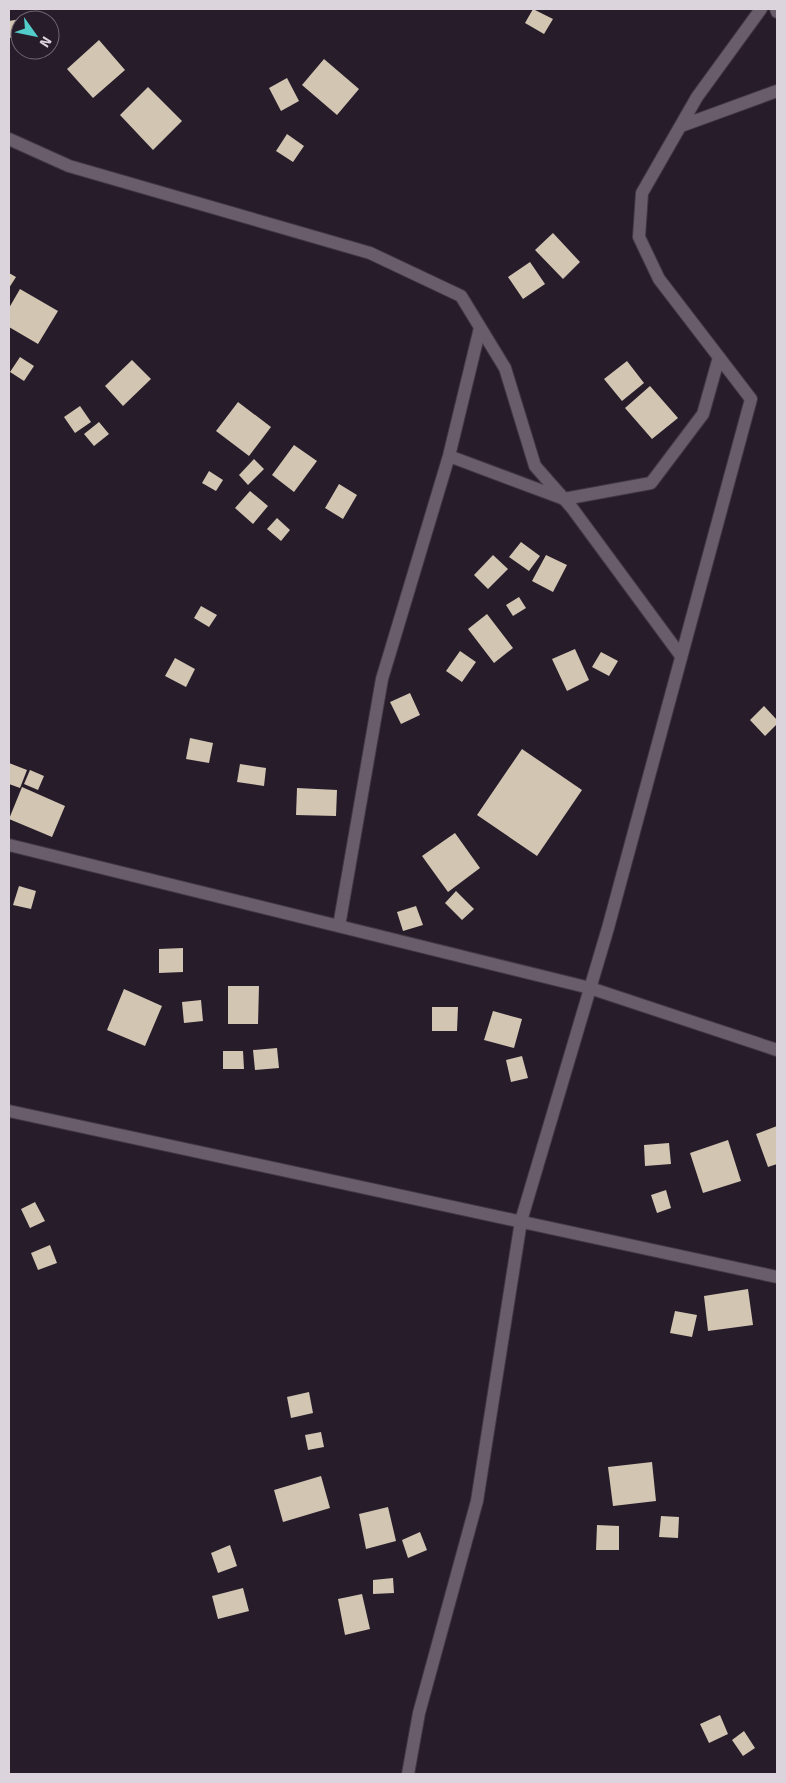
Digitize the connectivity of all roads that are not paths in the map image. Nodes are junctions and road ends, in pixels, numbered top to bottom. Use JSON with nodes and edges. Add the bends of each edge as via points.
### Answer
{"nodes":[{"id":1,"x":761,"y":9,"type":"edge"},
{"id":2,"x":777,"y":91,"type":"edge"},
{"id":3,"x":681,"y":126,"type":"junction"},
{"id":4,"x":9,"y":139,"type":"edge"},
{"id":5,"x":480,"y":328,"type":"junction"},
{"id":6,"x":718,"y":357,"type":"junction"},
{"id":7,"x":449,"y":456,"type":"junction"},
{"id":8,"x":564,"y":498,"type":"junction"},
{"id":9,"x":681,"y":656,"type":"junction"},
{"id":10,"x":9,"y":845,"type":"edge"},
{"id":11,"x":339,"y":926,"type":"junction"},
{"id":12,"x":590,"y":988,"type":"junction"},
{"id":13,"x":777,"y":1050,"type":"edge"},
{"id":14,"x":9,"y":1111,"type":"edge"},
{"id":15,"x":521,"y":1221,"type":"junction"},
{"id":16,"x":777,"y":1277,"type":"edge"},
{"id":17,"x":408,"y":1774,"type":"edge"}],
"edges":[{"from":1,"to":3,"type":"street","via":[[697,97]]},
{"from":2,"to":3,"type":"street"},
{"from":3,"to":6,"type":"street","via":[[642,193],[639,237],[659,280]]},
{"from":4,"to":5,"type":"street","via":[[69,166],[370,254],[461,296]]},
{"from":5,"to":7,"type":"street"},
{"from":5,"to":8,"type":"street","via":[[505,368],[535,466]]},
{"from":6,"to":8,"type":"street","via":[[703,414],[651,483]]},
{"from":6,"to":9,"type":"street","via":[[751,399]]},
{"from":7,"to":8,"type":"street"},
{"from":7,"to":11,"type":"street","via":[[382,679]]},
{"from":8,"to":9,"type":"street"},
{"from":9,"to":12,"type":"street"},
{"from":10,"to":11,"type":"street"},
{"from":11,"to":12,"type":"street"},
{"from":12,"to":13,"type":"street"},
{"from":12,"to":15,"type":"street"},
{"from":14,"to":15,"type":"street"},
{"from":15,"to":16,"type":"street"},
{"from":15,"to":17,"type":"street","via":[[476,1501],[419,1713]]}]}
